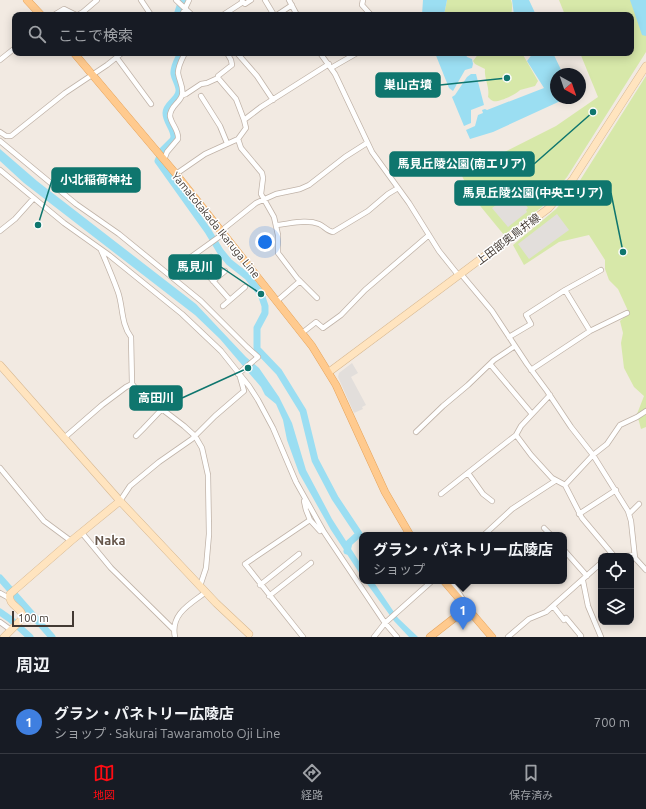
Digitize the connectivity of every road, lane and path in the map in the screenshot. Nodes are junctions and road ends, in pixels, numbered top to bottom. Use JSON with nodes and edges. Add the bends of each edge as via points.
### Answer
{"nodes":[{"id":1,"x":27,"y":0,"type":"edge"},
{"id":2,"x":97,"y":0,"type":"edge"},
{"id":3,"x":141,"y":0,"type":"edge"},
{"id":4,"x":189,"y":0,"type":"edge"},
{"id":5,"x":251,"y":0,"type":"edge"},
{"id":6,"x":265,"y":0,"type":"edge"},
{"id":7,"x":289,"y":0,"type":"edge"},
{"id":8,"x":363,"y":0,"type":"edge"},
{"id":9,"x":242,"y":1,"type":"edge"},
{"id":10,"x":181,"y":4,"type":"edge"},
{"id":11,"x":292,"y":5,"type":"junction"},
{"id":12,"x":38,"y":12,"type":"edge"},
{"id":13,"x":59,"y":12,"type":"edge"},
{"id":14,"x":70,"y":12,"type":"edge"},
{"id":15,"x":83,"y":12,"type":"edge"},
{"id":16,"x":149,"y":12,"type":"edge"},
{"id":17,"x":189,"y":12,"type":"edge"},
{"id":18,"x":227,"y":12,"type":"edge"},
{"id":19,"x":274,"y":12,"type":"edge"},
{"id":20,"x":281,"y":12,"type":"edge"},
{"id":21,"x":296,"y":12,"type":"edge"},
{"id":22,"x":368,"y":12,"type":"edge"},
{"id":23,"x":12,"y":50,"type":"edge"},
{"id":24,"x":77,"y":56,"type":"edge"},
{"id":25,"x":118,"y":56,"type":"edge"},
{"id":26,"x":184,"y":56,"type":"edge"},
{"id":27,"x":233,"y":56,"type":"edge"},
{"id":28,"x":240,"y":56,"type":"edge"},
{"id":29,"x":322,"y":56,"type":"edge"},
{"id":30,"x":351,"y":56,"type":"edge"},
{"id":31,"x":116,"y":58,"type":"junction"},
{"id":32,"x":230,"y":58,"type":"joint"},
{"id":33,"x":0,"y":60,"type":"edge"},
{"id":34,"x":330,"y":66,"type":"junction"},
{"id":35,"x":646,"y":66,"type":"edge"},
{"id":36,"x":92,"y":74,"type":"junction"},
{"id":37,"x":218,"y":78,"type":"junction"},
{"id":38,"x":182,"y":94,"type":"junction"},
{"id":39,"x":202,"y":96,"type":"dead end"},
{"id":40,"x":273,"y":100,"type":"junction"},
{"id":41,"x":150,"y":104,"type":"dead end"},
{"id":42,"x":244,"y":120,"type":"junction"},
{"id":43,"x":0,"y":132,"type":"edge"},
{"id":44,"x":8,"y":137,"type":"junction"},
{"id":45,"x":238,"y":139,"type":"junction"},
{"id":46,"x":0,"y":142,"type":"edge"},
{"id":47,"x":227,"y":143,"type":"junction"},
{"id":48,"x":367,"y":143,"type":"junction"},
{"id":49,"x":9,"y":149,"type":"junction"},
{"id":50,"x":162,"y":157,"type":"junction"},
{"id":51,"x":0,"y":170,"type":"edge"},
{"id":52,"x":176,"y":174,"type":"junction"},
{"id":53,"x":398,"y":188,"type":"junction"},
{"id":54,"x":33,"y":199,"type":"junction"},
{"id":55,"x":264,"y":199,"type":"junction"},
{"id":56,"x":276,"y":225,"type":"junction"},
{"id":57,"x":0,"y":231,"type":"edge"},
{"id":58,"x":222,"y":232,"type":"junction"},
{"id":59,"x":429,"y":236,"type":"junction"},
{"id":60,"x":101,"y":249,"type":"junction"},
{"id":61,"x":192,"y":257,"type":"junction"},
{"id":62,"x":211,"y":257,"type":"dead end"},
{"id":63,"x":200,"y":266,"type":"junction"},
{"id":64,"x":601,"y":270,"type":"dead end"},
{"id":65,"x":225,"y":271,"type":"dead end"},
{"id":66,"x":460,"y":275,"type":"junction"},
{"id":67,"x":170,"y":276,"type":"junction"},
{"id":68,"x":214,"y":281,"type":"junction"},
{"id":69,"x":300,"y":281,"type":"junction"},
{"id":70,"x":244,"y":287,"type":"dead end"},
{"id":71,"x":565,"y":290,"type":"junction"},
{"id":72,"x":317,"y":298,"type":"dead end"},
{"id":73,"x":230,"y":300,"type":"junction"},
{"id":74,"x":277,"y":301,"type":"junction"},
{"id":75,"x":223,"y":306,"type":"dead end"},
{"id":76,"x":627,"y":313,"type":"dead end"},
{"id":77,"x":590,"y":331,"type":"junction"},
{"id":78,"x":302,"y":333,"type":"junction"},
{"id":79,"x":509,"y":337,"type":"junction"},
{"id":80,"x":515,"y":346,"type":"junction"},
{"id":81,"x":490,"y":364,"type":"junction"},
{"id":82,"x":0,"y":365,"type":"edge"},
{"id":83,"x":531,"y":370,"type":"junction"},
{"id":84,"x":329,"y":372,"type":"junction"},
{"id":85,"x":239,"y":374,"type":"junction"},
{"id":86,"x":132,"y":384,"type":"junction"},
{"id":87,"x":550,"y":395,"type":"junction"},
{"id":88,"x":162,"y":409,"type":"junction"},
{"id":89,"x":646,"y":411,"type":"edge"},
{"id":90,"x":532,"y":414,"type":"junction"},
{"id":91,"x":416,"y":432,"type":"dead end"},
{"id":92,"x":516,"y":435,"type":"junction"},
{"id":93,"x":136,"y":436,"type":"dead end"},
{"id":94,"x":195,"y":436,"type":"junction"},
{"id":95,"x":64,"y":438,"type":"junction"},
{"id":96,"x":593,"y":455,"type":"junction"},
{"id":97,"x":0,"y":468,"type":"edge"},
{"id":98,"x":468,"y":473,"type":"junction"},
{"id":99,"x":555,"y":481,"type":"junction"},
{"id":100,"x":565,"y":485,"type":"junction"},
{"id":101,"x":616,"y":490,"type":"junction"},
{"id":102,"x":441,"y":494,"type":"dead end"},
{"id":103,"x":304,"y":498,"type":"junction"},
{"id":104,"x":120,"y":501,"type":"junction"},
{"id":105,"x":492,"y":501,"type":"dead end"},
{"id":106,"x":639,"y":504,"type":"dead end"},
{"id":107,"x":579,"y":514,"type":"junction"},
{"id":108,"x":629,"y":514,"type":"junction"},
{"id":109,"x":310,"y":520,"type":"junction"},
{"id":110,"x":403,"y":524,"type":"junction"},
{"id":111,"x":544,"y":528,"type":"dead end"},
{"id":112,"x":324,"y":532,"type":"junction"},
{"id":113,"x":408,"y":532,"type":"edge"},
{"id":114,"x":411,"y":532,"type":"edge"},
{"id":115,"x":487,"y":532,"type":"edge"},
{"id":116,"x":548,"y":532,"type":"edge"},
{"id":117,"x":82,"y":533,"type":"junction"},
{"id":118,"x":71,"y":541,"type":"junction"},
{"id":119,"x":567,"y":553,"type":"edge"},
{"id":120,"x":612,"y":553,"type":"edge"},
{"id":121,"x":634,"y":553,"type":"edge"},
{"id":122,"x":299,"y":554,"type":"dead end"},
{"id":123,"x":634,"y":555,"type":"edge"},
{"id":124,"x":311,"y":563,"type":"dead end"},
{"id":125,"x":598,"y":566,"type":"edge"},
{"id":126,"x":646,"y":570,"type":"edge"},
{"id":127,"x":588,"y":576,"type":"junction"},
{"id":128,"x":583,"y":581,"type":"junction"},
{"id":129,"x":429,"y":584,"type":"edge"},
{"id":130,"x":447,"y":584,"type":"edge"},
{"id":131,"x":453,"y":584,"type":"edge"},
{"id":132,"x":260,"y":585,"type":"junction"},
{"id":133,"x":200,"y":586,"type":"junction"},
{"id":134,"x":206,"y":592,"type":"junction"},
{"id":135,"x":0,"y":593,"type":"edge"},
{"id":136,"x":269,"y":596,"type":"junction"},
{"id":137,"x":9,"y":598,"type":"junction"},
{"id":138,"x":553,"y":606,"type":"junction"},
{"id":139,"x":467,"y":608,"type":"junction"},
{"id":140,"x":0,"y":622,"type":"edge"},
{"id":141,"x":385,"y":623,"type":"junction"},
{"id":142,"x":173,"y":629,"type":"junction"},
{"id":143,"x":11,"y":630,"type":"junction"},
{"id":144,"x":249,"y":636,"type":"edge"},
{"id":145,"x":376,"y":636,"type":"edge"},
{"id":146,"x":4,"y":637,"type":"edge"},
{"id":147,"x":175,"y":637,"type":"edge"},
{"id":148,"x":303,"y":637,"type":"edge"},
{"id":149,"x":397,"y":637,"type":"edge"},
{"id":150,"x":430,"y":637,"type":"edge"},
{"id":151,"x":492,"y":637,"type":"edge"},
{"id":152,"x":508,"y":637,"type":"edge"},
{"id":153,"x":580,"y":637,"type":"edge"},
{"id":154,"x":602,"y":637,"type":"edge"}],
"edges":[{"from":1,"to":12,"type":"main road"},
{"from":2,"to":15,"type":"street"},
{"from":3,"to":16,"type":"street"},
{"from":4,"to":10,"type":"street"},
{"from":5,"to":9,"type":"street","via":[[245,4]]},
{"from":6,"to":19,"type":"street"},
{"from":7,"to":11,"type":"street"},
{"from":8,"to":22,"type":"street","via":[[362,5]]},
{"from":9,"to":18,"type":"street"},
{"from":10,"to":17,"type":"street"},
{"from":11,"to":20,"type":"street"},
{"from":11,"to":21,"type":"street"},
{"from":13,"to":14,"type":"street","via":[[64,9]]},
{"from":23,"to":33,"type":"street"},
{"from":24,"to":36,"type":"main road","name":"Yamatotakada Ikaruga Line"},
{"from":25,"to":31,"type":"street"},
{"from":26,"to":38,"type":"street","via":[[178,69]]},
{"from":27,"to":32,"type":"street"},
{"from":28,"to":40,"type":"street"},
{"from":29,"to":34,"type":"street"},
{"from":30,"to":34,"type":"street"},
{"from":31,"to":36,"type":"street"},
{"from":31,"to":41,"type":"street"},
{"from":32,"to":37,"type":"street","via":[[232,65]]},
{"from":34,"to":40,"type":"street"},
{"from":34,"to":48,"type":"street"},
{"from":35,"to":66,"type":"street","name":"上田部奥鳥井線","via":[[557,200]]},
{"from":36,"to":44,"type":"street"},
{"from":36,"to":50,"type":"main road","name":"Yamatotakada Ikaruga Line"},
{"from":37,"to":38,"type":"street"},
{"from":37,"to":42,"type":"street","via":[[236,99]]},
{"from":38,"to":50,"type":"street","via":[[171,111],[178,139]]},
{"from":39,"to":47,"type":"street"},
{"from":40,"to":42,"type":"street"},
{"from":42,"to":45,"type":"street","via":[[246,128]]},
{"from":43,"to":44,"type":"street"},
{"from":44,"to":49,"type":"street"},
{"from":45,"to":47,"type":"street"},
{"from":45,"to":55,"type":"street","via":[[241,148],[262,173],[261,194]]},
{"from":46,"to":49,"type":"street"},
{"from":47,"to":52,"type":"street","via":[[205,154]]},
{"from":48,"to":53,"type":"street"},
{"from":48,"to":55,"type":"street","via":[[306,186]]},
{"from":49,"to":67,"type":"street","via":[[82,210],[119,234]]},
{"from":50,"to":52,"type":"main road","name":"Yamatotakada Ikaruga Line"},
{"from":51,"to":54,"type":"street"},
{"from":52,"to":58,"type":"main road","name":"Yamatotakada Ikaruga Line"},
{"from":53,"to":56,"type":"street","via":[[368,211],[333,232],[307,222]]},
{"from":53,"to":59,"type":"street"},
{"from":54,"to":57,"type":"street","via":[[15,220]]},
{"from":54,"to":60,"type":"street"},
{"from":55,"to":56,"type":"street"},
{"from":55,"to":58,"type":"street"},
{"from":56,"to":69,"type":"street","via":[[278,253]]},
{"from":58,"to":61,"type":"street","via":[[217,239]]},
{"from":58,"to":74,"type":"main road","name":"Yamatotakada Ikaruga Line"},
{"from":59,"to":66,"type":"street"},
{"from":59,"to":78,"type":"street","via":[[323,328],[316,322]]},
{"from":60,"to":85,"type":"street","via":[[193,323],[221,351]]},
{"from":60,"to":86,"type":"street","via":[[118,292],[122,316],[131,336]]},
{"from":61,"to":63,"type":"street"},
{"from":61,"to":67,"type":"street"},
{"from":62,"to":63,"type":"street"},
{"from":63,"to":68,"type":"street"},
{"from":64,"to":71,"type":"street"},
{"from":65,"to":68,"type":"street"},
{"from":66,"to":79,"type":"street","via":[[492,311]]},
{"from":66,"to":84,"type":"street","name":"上田部奥鳥井線"},
{"from":67,"to":85,"type":"street","via":[[204,304],[258,357]]},
{"from":68,"to":73,"type":"street"},
{"from":69,"to":72,"type":"street"},
{"from":69,"to":74,"type":"street"},
{"from":70,"to":73,"type":"street"},
{"from":71,"to":77,"type":"street"},
{"from":71,"to":79,"type":"street","via":[[526,314],[531,324]]},
{"from":73,"to":75,"type":"street"},
{"from":74,"to":78,"type":"main road","name":"Yamatotakada Ikaruga Line"},
{"from":76,"to":77,"type":"street"},
{"from":77,"to":83,"type":"street"},
{"from":78,"to":84,"type":"main road","name":"Yamatotakada Ikaruga Line"},
{"from":79,"to":80,"type":"street"},
{"from":80,"to":81,"type":"street"},
{"from":80,"to":83,"type":"street"},
{"from":81,"to":90,"type":"street"},
{"from":81,"to":91,"type":"street"},
{"from":82,"to":95,"type":"street"},
{"from":83,"to":87,"type":"street"},
{"from":84,"to":110,"type":"main road","name":"Yamatotakada Ikaruga Line","via":[[343,397],[385,492]]},
{"from":85,"to":94,"type":"street","via":[[244,391]]},
{"from":85,"to":103,"type":"street","via":[[256,395],[268,417]]},
{"from":86,"to":88,"type":"street"},
{"from":86,"to":95,"type":"street","via":[[102,405]]},
{"from":87,"to":90,"type":"street"},
{"from":87,"to":96,"type":"street","via":[[574,432]]},
{"from":88,"to":93,"type":"street"},
{"from":88,"to":94,"type":"street"},
{"from":89,"to":96,"type":"street","via":[[620,425],[607,444]]},
{"from":90,"to":92,"type":"street"},
{"from":92,"to":98,"type":"street"},
{"from":92,"to":99,"type":"street"},
{"from":94,"to":104,"type":"street","via":[[130,486]]},
{"from":94,"to":133,"type":"street","via":[[202,448],[208,475],[209,534],[206,568]]},
{"from":95,"to":104,"type":"street"},
{"from":96,"to":100,"type":"street"},
{"from":96,"to":101,"type":"street"},
{"from":97,"to":118,"type":"street","via":[[44,521]]},
{"from":98,"to":102,"type":"street"},
{"from":98,"to":105,"type":"street","via":[[483,494]]},
{"from":99,"to":100,"type":"street"},
{"from":99,"to":115,"type":"street","via":[[512,509]]},
{"from":100,"to":107,"type":"street"},
{"from":101,"to":107,"type":"street"},
{"from":101,"to":108,"type":"street"},
{"from":103,"to":109,"type":"street"},
{"from":103,"to":112,"type":"street"},
{"from":104,"to":117,"type":"street"},
{"from":104,"to":133,"type":"street"},
{"from":106,"to":108,"type":"street"},
{"from":107,"to":120,"type":"street"},
{"from":108,"to":121,"type":"street"},
{"from":109,"to":112,"type":"street"},
{"from":109,"to":132,"type":"street","via":[[245,564]]},
{"from":110,"to":113,"type":"main road","name":"Yamatotakada Ikaruga Line"},
{"from":110,"to":114,"type":"street"},
{"from":111,"to":116,"type":"street"},
{"from":112,"to":141,"type":"street"},
{"from":117,"to":118,"type":"street"},
{"from":117,"to":142,"type":"street","via":[[111,568]]},
{"from":118,"to":137,"type":"street","via":[[10,594]]},
{"from":119,"to":127,"type":"street"},
{"from":122,"to":132,"type":"street"},
{"from":123,"to":126,"type":"street"},
{"from":124,"to":136,"type":"street"},
{"from":125,"to":127,"type":"street"},
{"from":127,"to":128,"type":"street"},
{"from":128,"to":138,"type":"street"},
{"from":128,"to":154,"type":"street","via":[[588,606]]},
{"from":129,"to":141,"type":"street"},
{"from":130,"to":139,"type":"main road"},
{"from":131,"to":139,"type":"street"},
{"from":132,"to":136,"type":"street"},
{"from":133,"to":134,"type":"street"},
{"from":134,"to":142,"type":"street","via":[[182,610]]},
{"from":134,"to":144,"type":"street"},
{"from":135,"to":137,"type":"street"},
{"from":136,"to":148,"type":"street"},
{"from":137,"to":143,"type":"street","via":[[23,613],[21,621]]},
{"from":138,"to":152,"type":"street","via":[[543,614],[529,619]]},
{"from":138,"to":153,"type":"street"},
{"from":139,"to":150,"type":"main road"},
{"from":139,"to":151,"type":"main road"},
{"from":140,"to":143,"type":"street"},
{"from":141,"to":145,"type":"street"},
{"from":141,"to":149,"type":"street"},
{"from":142,"to":147,"type":"street"},
{"from":143,"to":146,"type":"street"}]}
